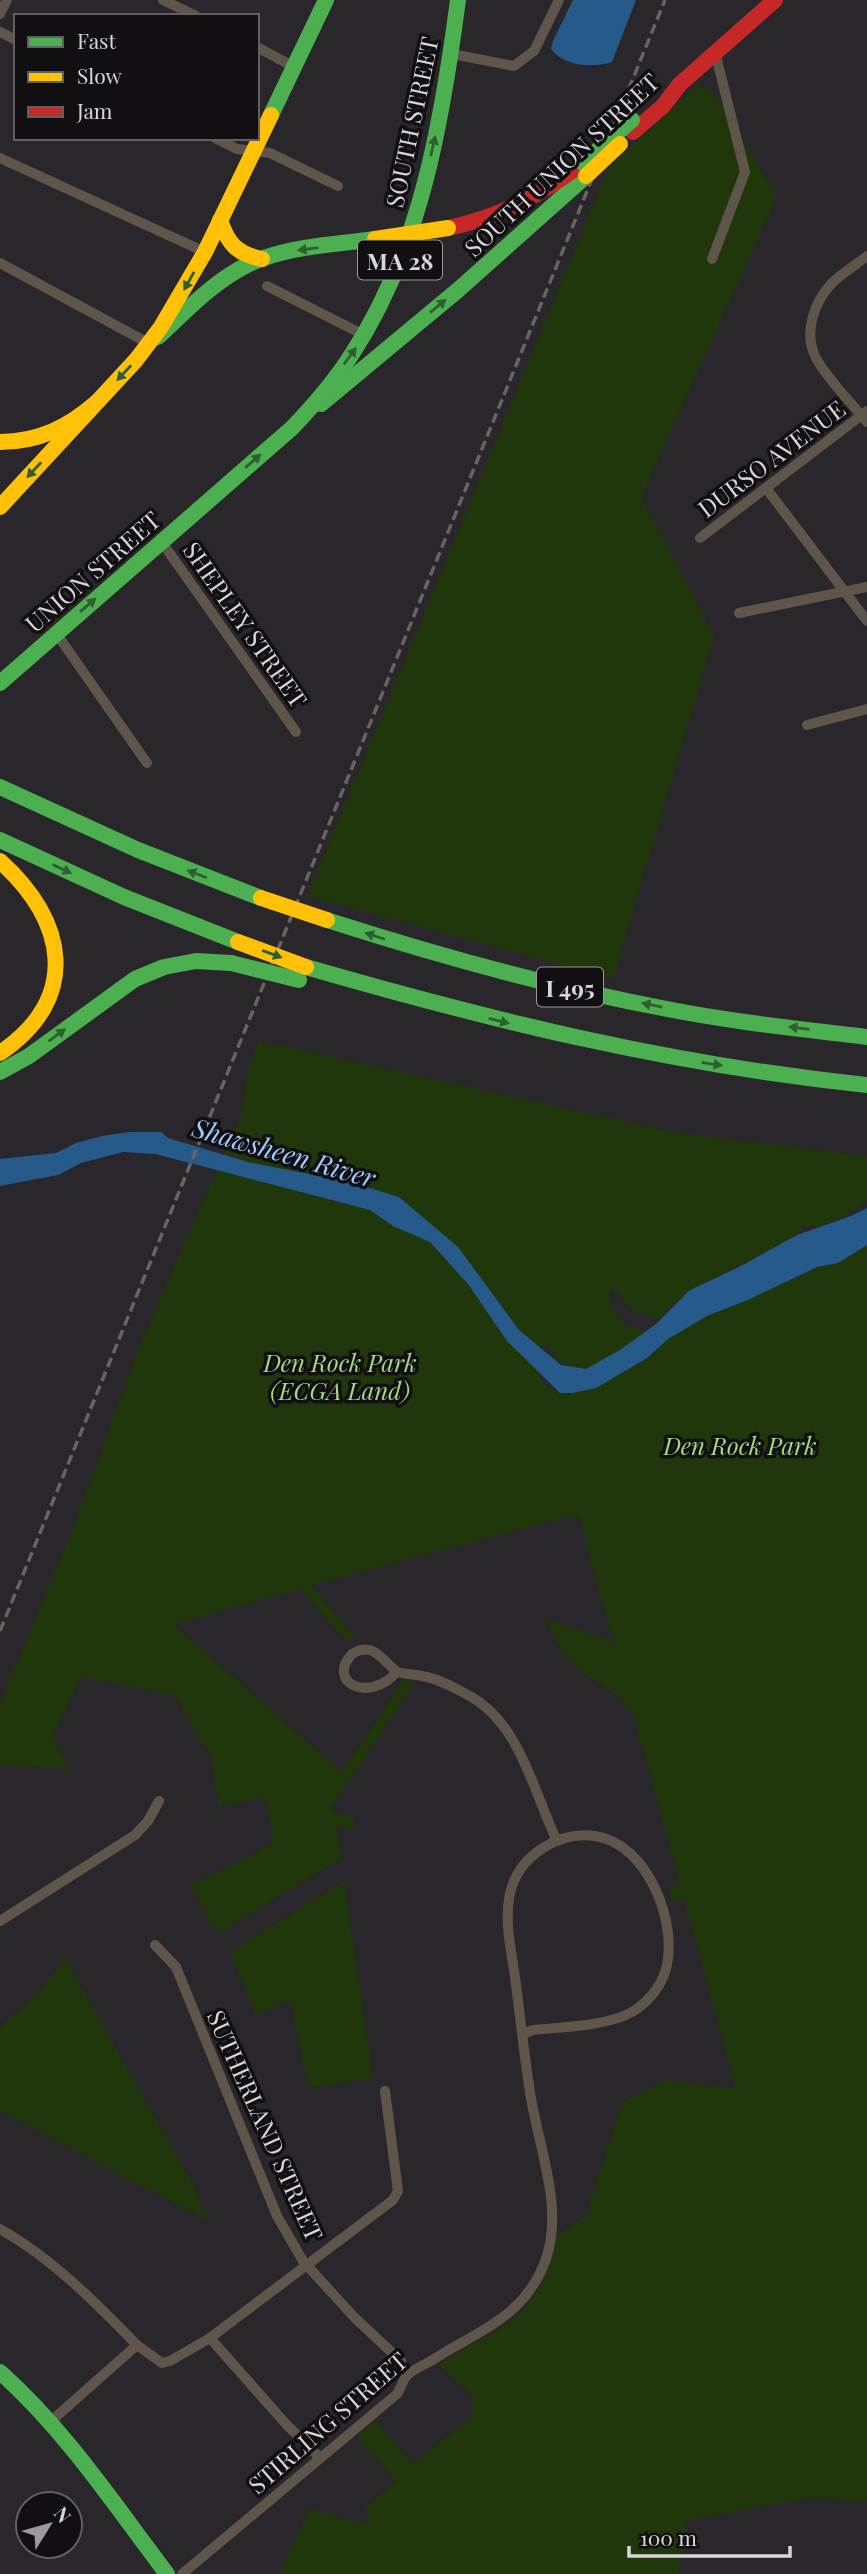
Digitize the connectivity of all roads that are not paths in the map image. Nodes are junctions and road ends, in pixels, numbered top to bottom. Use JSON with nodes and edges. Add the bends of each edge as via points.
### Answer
{"nodes":[{"id":1,"x":7,"y":0,"type":"edge"},
{"id":2,"x":163,"y":0,"type":"edge"},
{"id":3,"x":326,"y":0,"type":"edge"},
{"id":4,"x":458,"y":0,"type":"edge"},
{"id":5,"x":559,"y":0,"type":"edge"},
{"id":6,"x":775,"y":0,"type":"edge"},
{"id":7,"x":0,"y":13,"type":"edge"},
{"id":8,"x":191,"y":14,"type":"edge"},
{"id":9,"x":259,"y":48,"type":"edge"},
{"id":10,"x":715,"y":52,"type":"junction"},
{"id":11,"x":452,"y":54,"type":"junction"},
{"id":12,"x":294,"y":67,"type":"junction"},
{"id":13,"x":259,"y":139,"type":"edge"},
{"id":14,"x":219,"y":140,"type":"edge"},
{"id":15,"x":258,"y":140,"type":"edge"},
{"id":16,"x":253,"y":151,"type":"junction"},
{"id":17,"x":0,"y":158,"type":"edge"},
{"id":18,"x":584,"y":169,"type":"junction"},
{"id":19,"x":338,"y":186,"type":"dead end"},
{"id":20,"x":220,"y":220,"type":"junction"},
{"id":21,"x":205,"y":252,"type":"junction"},
{"id":22,"x":867,"y":256,"type":"edge"},
{"id":23,"x":262,"y":259,"type":"junction"},
{"id":24,"x":712,"y":259,"type":"dead end"},
{"id":25,"x":0,"y":263,"type":"edge"},
{"id":26,"x":267,"y":286,"type":"dead end"},
{"id":27,"x":364,"y":335,"type":"junction"},
{"id":28,"x":150,"y":344,"type":"junction"},
{"id":29,"x":97,"y":402,"type":"junction"},
{"id":30,"x":865,"y":416,"type":"edge"},
{"id":31,"x":292,"y":428,"type":"junction"},
{"id":32,"x":0,"y":442,"type":"edge"},
{"id":33,"x":766,"y":488,"type":"junction"},
{"id":34,"x":215,"y":494,"type":"joint"},
{"id":35,"x":0,"y":507,"type":"edge"},
{"id":36,"x":700,"y":538,"type":"dead end"},
{"id":37,"x":161,"y":541,"type":"junction"},
{"id":38,"x":867,"y":587,"type":"edge"},
{"id":39,"x":845,"y":592,"type":"junction"},
{"id":40,"x":738,"y":613,"type":"dead end"},
{"id":41,"x":867,"y":621,"type":"edge"},
{"id":42,"x":56,"y":633,"type":"junction"},
{"id":43,"x":0,"y":683,"type":"edge"},
{"id":44,"x":867,"y":709,"type":"edge"},
{"id":45,"x":807,"y":725,"type":"dead end"},
{"id":46,"x":296,"y":732,"type":"dead end"},
{"id":47,"x":147,"y":763,"type":"dead end"},
{"id":48,"x":0,"y":787,"type":"edge"},
{"id":49,"x":0,"y":840,"type":"edge"},
{"id":50,"x":0,"y":861,"type":"edge"},
{"id":51,"x":303,"y":973,"type":"junction"},
{"id":52,"x":867,"y":1037,"type":"edge"},
{"id":53,"x":0,"y":1053,"type":"edge"},
{"id":54,"x":0,"y":1072,"type":"edge"},
{"id":55,"x":867,"y":1085,"type":"edge"},
{"id":56,"x":397,"y":1672,"type":"junction"},
{"id":57,"x":159,"y":1801,"type":"dead end"},
{"id":58,"x":557,"y":1841,"type":"junction"},
{"id":59,"x":0,"y":1921,"type":"edge"},
{"id":60,"x":155,"y":1945,"type":"dead end"},
{"id":61,"x":523,"y":2034,"type":"junction"},
{"id":62,"x":385,"y":2091,"type":"dead end"},
{"id":63,"x":0,"y":2229,"type":"edge"},
{"id":64,"x":307,"y":2266,"type":"junction"},
{"id":65,"x":210,"y":2338,"type":"junction"},
{"id":66,"x":137,"y":2345,"type":"junction"},
{"id":67,"x":0,"y":2372,"type":"edge"},
{"id":68,"x":407,"y":2376,"type":"junction"},
{"id":69,"x":50,"y":2422,"type":"junction"},
{"id":70,"x":320,"y":2458,"type":"junction"},
{"id":71,"x":167,"y":2574,"type":"edge"},
{"id":72,"x":182,"y":2574,"type":"edge"}],
"edges":[{"from":1,"to":7,"type":"street"},
{"from":2,"to":8,"type":"street"},
{"from":3,"to":12,"type":"main road"},
{"from":4,"to":11,"type":"main road","name":"SOUTH STREET","number":"MA 28"},
{"from":5,"to":11,"type":"street","via":[[534,51],[514,65]]},
{"from":6,"to":10,"type":"main road","name":"SOUTH UNION STREET"},
{"from":9,"to":12,"type":"street"},
{"from":10,"to":18,"type":"main road","name":"SOUTH UNION STREET","bridge":true,"via":[[663,106],[632,126]]},
{"from":10,"to":24,"type":"street","via":[[745,172]]},
{"from":27,"to":11,"type":"main road","name":"SOUTH STREET","number":"MA 28","one_way":true,"via":[[396,272],[421,198]]},
{"from":12,"to":13,"type":"main road"},
{"from":14,"to":16,"type":"street"},
{"from":15,"to":16,"type":"main road"},
{"from":16,"to":19,"type":"street","via":[[270,153]]},
{"from":16,"to":20,"type":"main road"},
{"from":17,"to":21,"type":"street"},
{"from":18,"to":23,"type":"main road","one_way":true,"bridge":true,"via":[[479,223]]},
{"from":31,"to":18,"type":"main road","name":"SOUTH UNION STREET","one_way":true,"via":[[458,290]]},
{"from":20,"to":21,"type":"main road"},
{"from":20,"to":23,"type":"main road","via":[[232,248]]},
{"from":21,"to":28,"type":"main road","one_way":true},
{"from":22,"to":30,"type":"street","via":[[833,282],[815,308],[810,325],[816,359]]},
{"from":23,"to":28,"type":"main road","via":[[207,293]]},
{"from":25,"to":28,"type":"street"},
{"from":26,"to":27,"type":"street"},
{"from":31,"to":27,"type":"main road","name":"SOUTH STREET","number":"MA 28","one_way":true},
{"from":28,"to":29,"type":"main road","one_way":true},
{"from":29,"to":32,"type":"main road","via":[[46,436]]},
{"from":29,"to":35,"type":"main road","one_way":true},
{"from":30,"to":33,"type":"street","name":"DURSO AVENUE"},
{"from":34,"to":31,"type":"main road","name":"SOUTH UNION STREET","number":"MA 28","one_way":true},
{"from":33,"to":36,"type":"street","name":"DURSO AVENUE"},
{"from":33,"to":39,"type":"street"},
{"from":34,"to":37,"type":"main road","name":"UNION STREET","number":"MA 28"},
{"from":42,"to":37,"type":"main road","name":"UNION STREET","number":"MA 28","one_way":true},
{"from":37,"to":46,"type":"street","name":"SHEPLEY STREET"},
{"from":38,"to":39,"type":"street"},
{"from":39,"to":40,"type":"street"},
{"from":39,"to":41,"type":"street"},
{"from":42,"to":43,"type":"main road","name":"UNION STREET","number":"MA 28"},
{"from":42,"to":47,"type":"street"},
{"from":44,"to":45,"type":"street"},
{"from":52,"to":48,"type":"main road","number":"I 495","one_way":true,"bridge":true,"via":[[719,1018],[619,999],[423,951],[261,898],[138,850]]},
{"from":49,"to":51,"type":"main road","one_way":true,"bridge":true},
{"from":50,"to":53,"type":"main road","via":[[37,902],[56,961],[53,993],[41,1017],[24,1037]]},
{"from":54,"to":51,"type":"main road","one_way":true,"bridge":true,"via":[[141,975],[170,964],[212,960]]},
{"from":51,"to":55,"type":"main road","number":"I 495","one_way":true,"via":[[372,1000],[433,1004],[620,1049]]},
{"from":56,"to":56,"type":"street","via":[[387,1683],[359,1689],[345,1676],[344,1668],[352,1654],[365,1648]]},
{"from":56,"to":58,"type":"street","via":[[449,1685],[471,1696],[499,1720],[518,1749]]},
{"from":57,"to":59,"type":"street","via":[[135,1835]]},
{"from":58,"to":61,"type":"street","name":"STIRLING STREET","via":[[530,1857],[510,1894],[508,1930]]},
{"from":58,"to":61,"type":"street","name":"STIRLING STREET","via":[[595,1836],[639,1860],[655,1889],[668,1929],[665,1973],[649,1999],[631,2013]]},
{"from":60,"to":64,"type":"street","name":"SUTHERLAND STREET","via":[[176,1967],[277,2216]]},
{"from":61,"to":68,"type":"street","name":"STIRLING STREET","via":[[552,2213],[545,2260],[528,2292],[509,2314]]},
{"from":62,"to":64,"type":"street","via":[[398,2191],[393,2200]]},
{"from":63,"to":66,"type":"street","via":[[93,2299]]},
{"from":64,"to":65,"type":"street"},
{"from":64,"to":68,"type":"street","name":"SUTHERLAND STREET","via":[[401,2361]]},
{"from":65,"to":66,"type":"street","via":[[162,2363]]},
{"from":65,"to":70,"type":"street"},
{"from":66,"to":69,"type":"street"},
{"from":67,"to":69,"type":"main road"},
{"from":68,"to":70,"type":"street","name":"STIRLING STREET","via":[[397,2394]]},
{"from":69,"to":71,"type":"main road"},
{"from":70,"to":72,"type":"street","name":"STIRLING STREET"}]}
